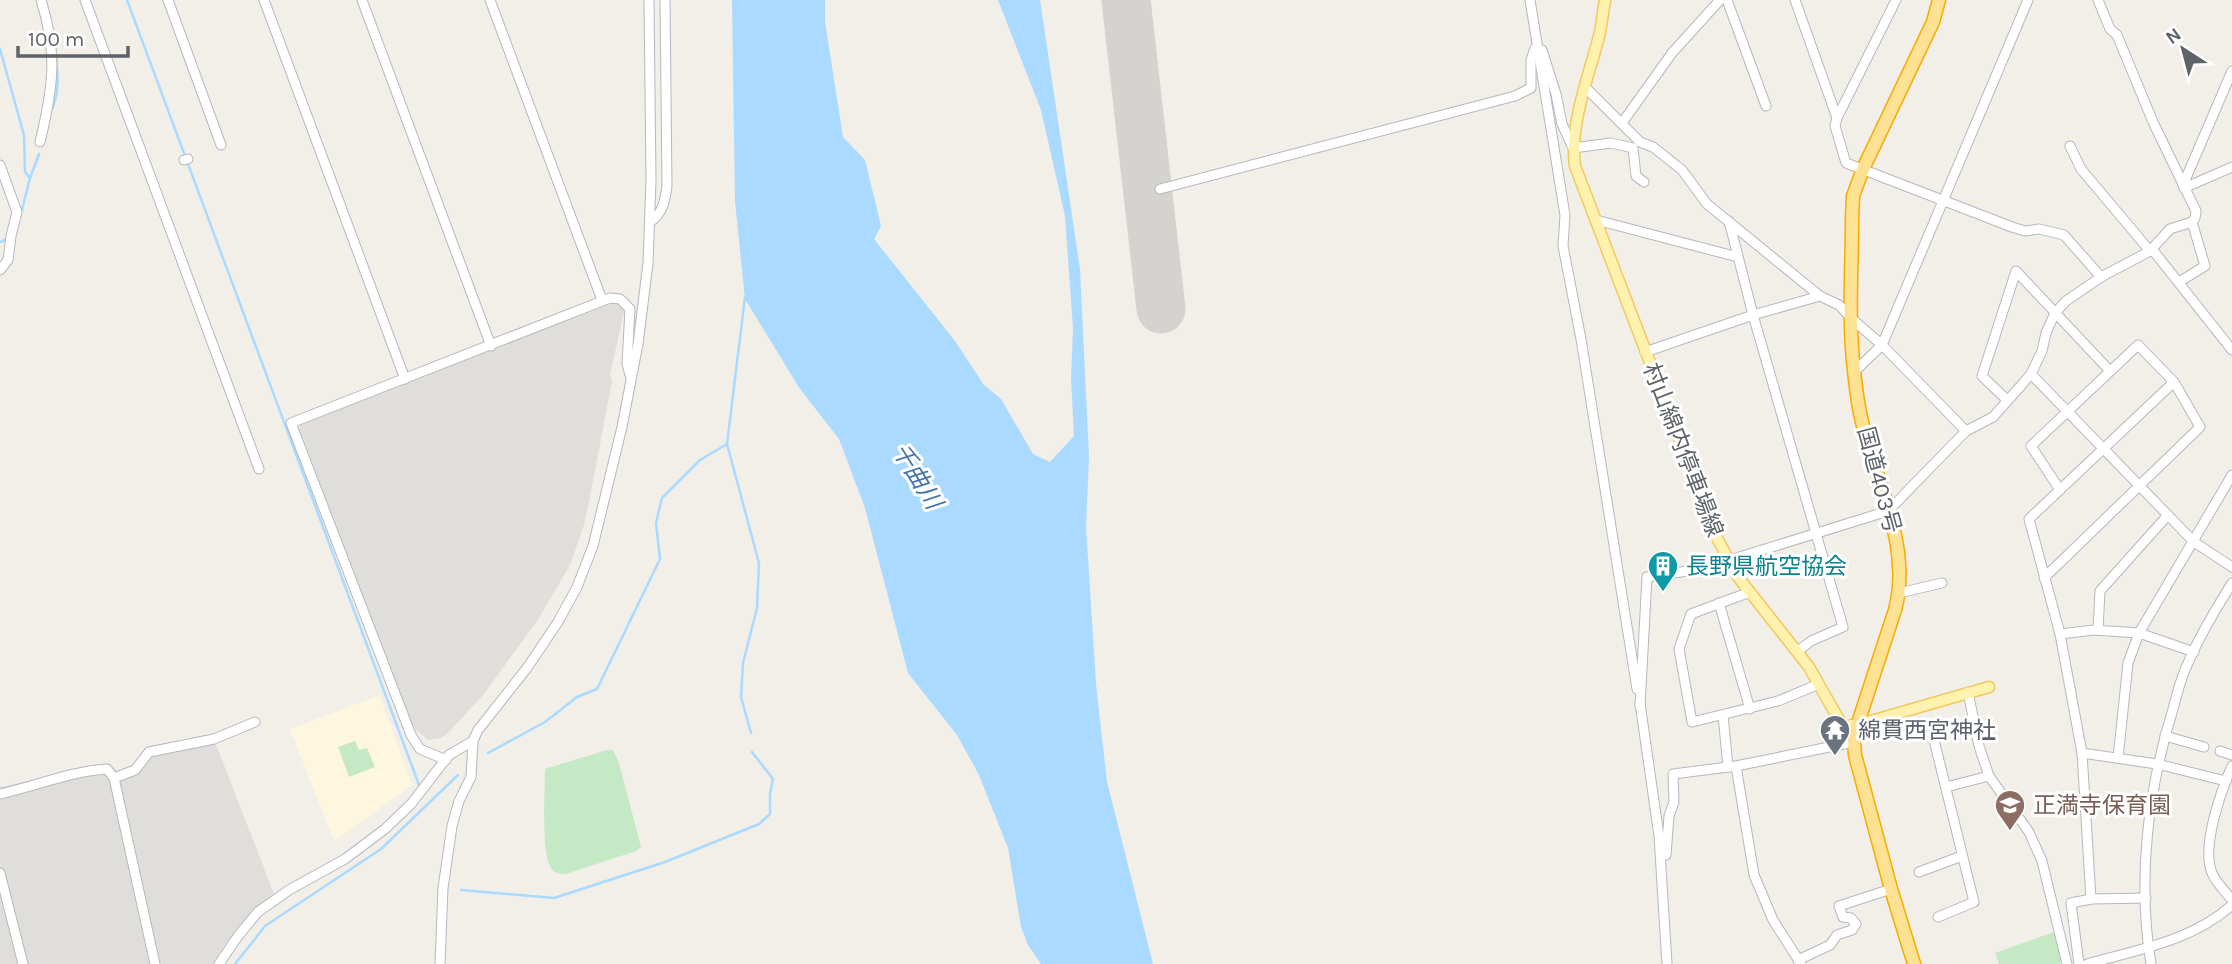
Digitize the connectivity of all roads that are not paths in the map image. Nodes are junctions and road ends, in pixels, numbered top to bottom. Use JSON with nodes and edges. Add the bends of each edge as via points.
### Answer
{"nodes":[{"id":1,"x":41,"y":0,"type":"edge"},
{"id":2,"x":85,"y":0,"type":"edge"},
{"id":3,"x":168,"y":0,"type":"edge"},
{"id":4,"x":264,"y":0,"type":"edge"},
{"id":5,"x":362,"y":0,"type":"edge"},
{"id":6,"x":490,"y":0,"type":"edge"},
{"id":7,"x":649,"y":0,"type":"edge"},
{"id":8,"x":665,"y":0,"type":"edge"},
{"id":9,"x":1530,"y":0,"type":"edge"},
{"id":10,"x":1605,"y":0,"type":"edge"},
{"id":11,"x":1720,"y":0,"type":"edge"},
{"id":12,"x":1727,"y":0,"type":"edge"},
{"id":13,"x":1796,"y":0,"type":"edge"},
{"id":14,"x":1896,"y":0,"type":"edge"},
{"id":15,"x":1939,"y":0,"type":"edge"},
{"id":16,"x":2028,"y":0,"type":"edge"},
{"id":17,"x":2098,"y":0,"type":"edge"},
{"id":18,"x":1537,"y":43,"type":"junction"},
{"id":19,"x":2232,"y":71,"type":"edge"},
{"id":20,"x":1585,"y":87,"type":"junction"},
{"id":21,"x":1766,"y":106,"type":"dead end"},
{"id":22,"x":1837,"y":118,"type":"junction"},
{"id":23,"x":1622,"y":122,"type":"junction"},
{"id":24,"x":40,"y":142,"type":"dead end"},
{"id":25,"x":222,"y":145,"type":"dead end"},
{"id":26,"x":2070,"y":146,"type":"dead end"},
{"id":27,"x":1573,"y":148,"type":"junction"},
{"id":28,"x":0,"y":165,"type":"edge"},
{"id":29,"x":2232,"y":167,"type":"edge"},
{"id":30,"x":1863,"y":169,"type":"junction"},
{"id":31,"x":1644,"y":182,"type":"dead end"},
{"id":32,"x":2184,"y":187,"type":"junction"},
{"id":33,"x":1160,"y":189,"type":"dead end"},
{"id":34,"x":1944,"y":201,"type":"junction"},
{"id":35,"x":1595,"y":220,"type":"junction"},
{"id":36,"x":1729,"y":221,"type":"junction"},
{"id":37,"x":650,"y":222,"type":"junction"},
{"id":38,"x":2192,"y":222,"type":"junction"},
{"id":39,"x":2151,"y":250,"type":"junction"},
{"id":40,"x":1738,"y":257,"type":"junction"},
{"id":41,"x":0,"y":270,"type":"edge"},
{"id":42,"x":2101,"y":277,"type":"junction"},
{"id":43,"x":2179,"y":282,"type":"junction"},
{"id":44,"x":1820,"y":296,"type":"junction"},
{"id":45,"x":602,"y":300,"type":"junction"},
{"id":46,"x":2055,"y":313,"type":"junction"},
{"id":47,"x":1753,"y":315,"type":"junction"},
{"id":48,"x":1852,"y":320,"type":"junction"},
{"id":49,"x":1882,"y":345,"type":"junction"},
{"id":50,"x":491,"y":346,"type":"junction"},
{"id":51,"x":2232,"y":350,"type":"edge"},
{"id":52,"x":1645,"y":352,"type":"junction"},
{"id":53,"x":2110,"y":371,"type":"junction"},
{"id":54,"x":1854,"y":372,"type":"junction"},
{"id":55,"x":2031,"y":374,"type":"junction"},
{"id":56,"x":405,"y":379,"type":"junction"},
{"id":57,"x":632,"y":380,"type":"junction"},
{"id":58,"x":2174,"y":382,"type":"junction"},
{"id":59,"x":2007,"y":400,"type":"junction"},
{"id":60,"x":2068,"y":412,"type":"junction"},
{"id":61,"x":1966,"y":431,"type":"junction"},
{"id":62,"x":2104,"y":450,"type":"junction"},
{"id":63,"x":259,"y":469,"type":"dead end"},
{"id":64,"x":2232,"y":475,"type":"edge"},
{"id":65,"x":2139,"y":485,"type":"junction"},
{"id":66,"x":2060,"y":490,"type":"junction"},
{"id":67,"x":1888,"y":511,"type":"junction"},
{"id":68,"x":2168,"y":515,"type":"junction"},
{"id":69,"x":1817,"y":533,"type":"junction"},
{"id":70,"x":2194,"y":542,"type":"junction"},
{"id":71,"x":1728,"y":561,"type":"junction"},
{"id":72,"x":2232,"y":567,"type":"edge"},
{"id":73,"x":2044,"y":578,"type":"junction"},
{"id":74,"x":1941,"y":583,"type":"dead end"},
{"id":75,"x":2232,"y":583,"type":"edge"},
{"id":76,"x":1750,"y":592,"type":"junction"},
{"id":77,"x":1899,"y":593,"type":"junction"},
{"id":78,"x":1719,"y":603,"type":"junction"},
{"id":79,"x":2098,"y":630,"type":"junction"},
{"id":80,"x":2139,"y":633,"type":"junction"},
{"id":81,"x":2060,"y":634,"type":"junction"},
{"id":82,"x":1798,"y":651,"type":"junction"},
{"id":83,"x":2193,"y":652,"type":"junction"},
{"id":84,"x":1819,"y":684,"type":"junction"},
{"id":85,"x":1989,"y":687,"type":"dead end"},
{"id":86,"x":1968,"y":692,"type":"junction"},
{"id":87,"x":1640,"y":706,"type":"junction"},
{"id":88,"x":1750,"y":709,"type":"junction"},
{"id":89,"x":1723,"y":715,"type":"junction"},
{"id":90,"x":255,"y":722,"type":"dead end"},
{"id":91,"x":1857,"y":723,"type":"junction"},
{"id":92,"x":1843,"y":727,"type":"junction"},
{"id":93,"x":1933,"y":736,"type":"dead end"},
{"id":94,"x":2165,"y":736,"type":"junction"},
{"id":95,"x":473,"y":741,"type":"junction"},
{"id":96,"x":1849,"y":743,"type":"junction"},
{"id":97,"x":2204,"y":747,"type":"dead end"},
{"id":98,"x":2220,"y":751,"type":"dead end"},
{"id":99,"x":2082,"y":752,"type":"junction"},
{"id":100,"x":1855,"y":755,"type":"junction"},
{"id":101,"x":2232,"y":755,"type":"edge"},
{"id":102,"x":2118,"y":758,"type":"junction"},
{"id":103,"x":446,"y":760,"type":"junction"},
{"id":104,"x":2157,"y":764,"type":"junction"},
{"id":105,"x":2232,"y":766,"type":"edge"},
{"id":106,"x":1732,"y":767,"type":"junction"},
{"id":107,"x":1989,"y":776,"type":"junction"},
{"id":108,"x":114,"y":778,"type":"junction"},
{"id":109,"x":2226,"y":781,"type":"junction"},
{"id":110,"x":1946,"y":787,"type":"junction"},
{"id":111,"x":0,"y":794,"type":"edge"},
{"id":112,"x":1962,"y":856,"type":"junction"},
{"id":113,"x":1662,"y":857,"type":"junction"},
{"id":114,"x":1919,"y":872,"type":"dead end"},
{"id":115,"x":0,"y":873,"type":"edge"},
{"id":116,"x":1891,"y":889,"type":"junction"},
{"id":117,"x":2146,"y":898,"type":"junction"},
{"id":118,"x":2091,"y":899,"type":"junction"},
{"id":119,"x":2232,"y":903,"type":"edge"},
{"id":120,"x":1938,"y":916,"type":"dead end"},
{"id":121,"x":2148,"y":947,"type":"junction"},
{"id":122,"x":1799,"y":962,"type":"edge"},
{"id":123,"x":23,"y":964,"type":"edge"},
{"id":124,"x":155,"y":964,"type":"edge"},
{"id":125,"x":219,"y":964,"type":"edge"},
{"id":126,"x":440,"y":964,"type":"edge"},
{"id":127,"x":1667,"y":964,"type":"edge"},
{"id":128,"x":1914,"y":964,"type":"edge"},
{"id":129,"x":2067,"y":964,"type":"edge"},
{"id":130,"x":2079,"y":964,"type":"edge"},
{"id":131,"x":2087,"y":964,"type":"edge"},
{"id":132,"x":2151,"y":964,"type":"edge"}],
"edges":[{"from":1,"to":24,"type":"street","via":[[49,25],[53,69]]},
{"from":2,"to":63,"type":"street"},
{"from":3,"to":25,"type":"street"},
{"from":4,"to":56,"type":"street"},
{"from":5,"to":50,"type":"street"},
{"from":6,"to":45,"type":"street"},
{"from":7,"to":37,"type":"street"},
{"from":8,"to":37,"type":"street","via":[[667,186],[664,204]]},
{"from":9,"to":18,"type":"street"},
{"from":10,"to":20,"type":"main road","name":"村山綿内停車場線"},
{"from":11,"to":23,"type":"street","via":[[1672,53]]},
{"from":12,"to":21,"type":"street"},
{"from":13,"to":22,"type":"street"},
{"from":14,"to":22,"type":"street"},
{"from":15,"to":30,"type":"highway","name":"国道403号","via":[[1933,22]]},
{"from":16,"to":34,"type":"street"},
{"from":17,"to":32,"type":"street"},
{"from":18,"to":27,"type":"street"},
{"from":18,"to":33,"type":"street","via":[[1531,60],[1531,88],[1515,96]]},
{"from":18,"to":87,"type":"street","via":[[1565,215],[1563,246]]},
{"from":19,"to":32,"type":"street"},
{"from":20,"to":23,"type":"street"},
{"from":20,"to":27,"type":"main road","name":"村山綿内停車場線"},
{"from":22,"to":30,"type":"street","via":[[1835,126],[1846,163]]},
{"from":23,"to":36,"type":"street","via":[[1640,142],[1682,170],[1707,204]]},
{"from":26,"to":39,"type":"street","via":[[2081,169]]},
{"from":27,"to":31,"type":"street","via":[[1611,143],[1633,148],[1636,176]]},
{"from":27,"to":35,"type":"main road","name":"村山綿内停車場線"},
{"from":28,"to":41,"type":"street","via":[[17,212],[8,260]]},
{"from":29,"to":32,"type":"street"},
{"from":30,"to":34,"type":"street"},
{"from":30,"to":48,"type":"highway","name":"国道403号","via":[[1853,196]]},
{"from":32,"to":38,"type":"street","via":[[2196,211]]},
{"from":34,"to":42,"type":"street","via":[[2025,231],[2064,235]]},
{"from":34,"to":49,"type":"street"},
{"from":35,"to":40,"type":"street"},
{"from":35,"to":52,"type":"main road","name":"村山綿内停車場線"},
{"from":36,"to":40,"type":"street"},
{"from":36,"to":44,"type":"street"},
{"from":37,"to":57,"type":"street","via":[[649,263]]},
{"from":38,"to":39,"type":"street","via":[[2170,229]]},
{"from":38,"to":43,"type":"street","via":[[2205,266]]},
{"from":39,"to":42,"type":"street"},
{"from":39,"to":43,"type":"street"},
{"from":40,"to":47,"type":"street"},
{"from":42,"to":46,"type":"street"},
{"from":43,"to":51,"type":"street"},
{"from":44,"to":47,"type":"street"},
{"from":44,"to":48,"type":"street","via":[[1839,305]]},
{"from":45,"to":50,"type":"street"},
{"from":45,"to":57,"type":"street","via":[[620,299],[630,309],[627,364]]},
{"from":46,"to":53,"type":"street"},
{"from":46,"to":55,"type":"street"},
{"from":46,"to":59,"type":"street","via":[[2016,271],[1982,376]]},
{"from":47,"to":52,"type":"street"},
{"from":47,"to":69,"type":"street"},
{"from":48,"to":49,"type":"street"},
{"from":48,"to":54,"type":"highway","name":"国道403号"},
{"from":49,"to":54,"type":"street"},
{"from":49,"to":61,"type":"street"},
{"from":50,"to":56,"type":"street"},
{"from":52,"to":71,"type":"main road","name":"村山綿内停車場線"},
{"from":53,"to":58,"type":"street","via":[[2138,345]]},
{"from":53,"to":60,"type":"street"},
{"from":54,"to":67,"type":"highway","name":"国道403号","via":[[1864,431]]},
{"from":55,"to":59,"type":"street"},
{"from":55,"to":60,"type":"street"},
{"from":56,"to":103,"type":"street","via":[[291,423],[411,735],[421,749]]},
{"from":57,"to":95,"type":"street","via":[[593,546],[577,587],[534,657]]},
{"from":58,"to":62,"type":"street"},
{"from":58,"to":65,"type":"street","via":[[2200,427]]},
{"from":59,"to":61,"type":"street","via":[[1993,417]]},
{"from":60,"to":62,"type":"street"},
{"from":60,"to":66,"type":"street","via":[[2031,446]]},
{"from":61,"to":67,"type":"street"},
{"from":62,"to":65,"type":"street"},
{"from":62,"to":66,"type":"street"},
{"from":64,"to":70,"type":"street"},
{"from":65,"to":68,"type":"street"},
{"from":65,"to":73,"type":"street"},
{"from":66,"to":73,"type":"street","via":[[2029,519]]},
{"from":67,"to":69,"type":"street"},
{"from":67,"to":77,"type":"highway","name":"国道403号","via":[[1900,573]]},
{"from":68,"to":70,"type":"street"},
{"from":68,"to":79,"type":"street","via":[[2100,591]]},
{"from":69,"to":71,"type":"street"},
{"from":69,"to":82,"type":"street","via":[[1843,627]]},
{"from":70,"to":72,"type":"street"},
{"from":70,"to":80,"type":"street"},
{"from":71,"to":76,"type":"main road","name":"村山綿内停車場線"},
{"from":71,"to":87,"type":"street","via":[[1647,577]]},
{"from":73,"to":81,"type":"street"},
{"from":74,"to":77,"type":"street"},
{"from":75,"to":83,"type":"street"},
{"from":76,"to":78,"type":"street"},
{"from":76,"to":82,"type":"main road","name":"村山綿内停車場線"},
{"from":77,"to":91,"type":"highway","name":"国道403号"},
{"from":78,"to":88,"type":"street"},
{"from":78,"to":89,"type":"street","via":[[1691,614],[1679,649],[1692,722]]},
{"from":79,"to":80,"type":"street"},
{"from":79,"to":81,"type":"street"},
{"from":80,"to":83,"type":"street"},
{"from":80,"to":102,"type":"street","via":[[2128,663]]},
{"from":81,"to":99,"type":"street"},
{"from":82,"to":84,"type":"main road","name":"村山綿内停車場線"},
{"from":83,"to":94,"type":"street"},
{"from":84,"to":88,"type":"street"},
{"from":84,"to":92,"type":"main road","name":"村山綿内停車場線"},
{"from":85,"to":86,"type":"main road"},
{"from":86,"to":91,"type":"main road"},
{"from":86,"to":107,"type":"street"},
{"from":87,"to":113,"type":"street"},
{"from":88,"to":89,"type":"street"},
{"from":89,"to":106,"type":"street"},
{"from":90,"to":108,"type":"street","via":[[214,739],[149,752],[135,770]]},
{"from":91,"to":92,"type":"main road"},
{"from":91,"to":100,"type":"highway","name":"国道403号"},
{"from":92,"to":96,"type":"street"},
{"from":93,"to":110,"type":"street"},
{"from":94,"to":97,"type":"street"},
{"from":94,"to":104,"type":"street"},
{"from":95,"to":103,"type":"street"},
{"from":95,"to":126,"type":"street","via":[[471,777],[452,826],[443,888]]},
{"from":96,"to":100,"type":"street"},
{"from":96,"to":106,"type":"street"},
{"from":98,"to":101,"type":"street"},
{"from":99,"to":102,"type":"street"},
{"from":99,"to":118,"type":"street"},
{"from":100,"to":116,"type":"highway","name":"国道403号"},
{"from":102,"to":104,"type":"street"},
{"from":103,"to":125,"type":"street","via":[[385,829],[258,912]]},
{"from":104,"to":109,"type":"street"},
{"from":104,"to":117,"type":"street"},
{"from":105,"to":109,"type":"street"},
{"from":106,"to":113,"type":"street","via":[[1673,774],[1674,802],[1666,856]]},
{"from":106,"to":122,"type":"street","via":[[1754,875],[1773,920]]},
{"from":107,"to":110,"type":"street"},
{"from":107,"to":129,"type":"street","via":[[2029,832],[2042,861]]},
{"from":108,"to":111,"type":"street","via":[[107,769],[89,770]]},
{"from":108,"to":124,"type":"street"},
{"from":109,"to":119,"type":"street","via":[[2215,811],[2210,860],[2212,873]]},
{"from":110,"to":112,"type":"street"},
{"from":112,"to":114,"type":"street"},
{"from":112,"to":120,"type":"street","via":[[1973,902]]},
{"from":113,"to":127,"type":"street"},
{"from":115,"to":123,"type":"street"},
{"from":116,"to":122,"type":"street","via":[[1839,906],[1843,917],[1856,924],[1852,930]]},
{"from":116,"to":128,"type":"highway","name":"国道403号"},
{"from":117,"to":118,"type":"street"},
{"from":117,"to":121,"type":"street"},
{"from":118,"to":130,"type":"street","via":[[2071,903]]},
{"from":119,"to":121,"type":"street","via":[[2204,926]]},
{"from":121,"to":131,"type":"street"},
{"from":121,"to":132,"type":"street"}]}
